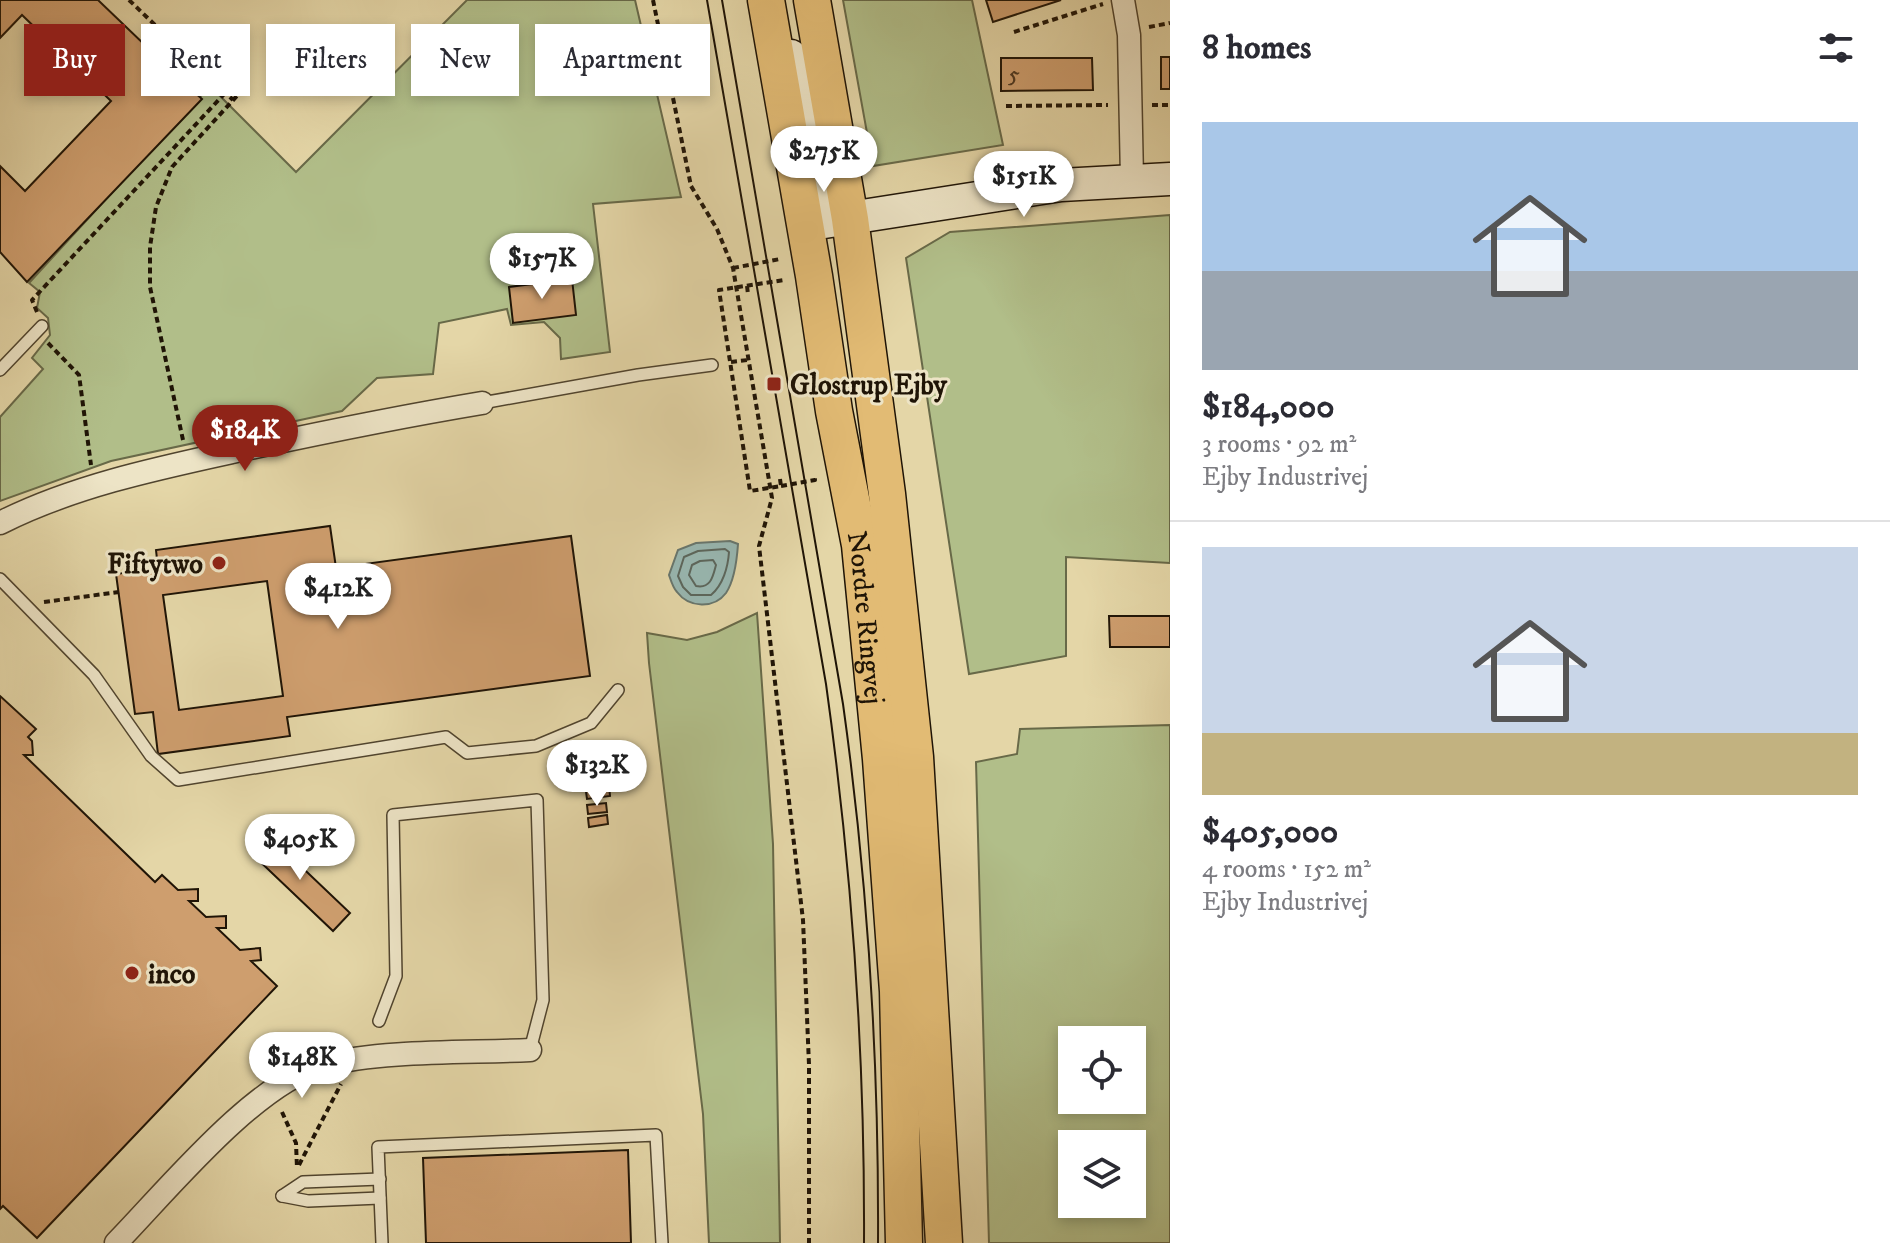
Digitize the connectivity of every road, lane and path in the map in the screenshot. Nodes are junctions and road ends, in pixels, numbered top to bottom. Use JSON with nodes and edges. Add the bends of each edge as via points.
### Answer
{"nodes":[{"id":1,"x":129,"y":0,"type":"edge"},
{"id":2,"x":653,"y":0,"type":"edge"},
{"id":3,"x":768,"y":0,"type":"edge"},
{"id":4,"x":812,"y":0,"type":"edge"},
{"id":5,"x":1114,"y":0,"type":"edge"},
{"id":6,"x":1123,"y":0,"type":"edge"},
{"id":7,"x":154,"y":24,"type":"edge"},
{"id":8,"x":1014,"y":32,"type":"dead end"},
{"id":9,"x":222,"y":96,"type":"edge"},
{"id":10,"x":230,"y":96,"type":"edge"},
{"id":11,"x":237,"y":96,"type":"edge"},
{"id":12,"x":233,"y":100,"type":"junction"},
{"id":13,"x":1132,"y":105,"type":"junction"},
{"id":14,"x":1006,"y":106,"type":"dead end"},
{"id":15,"x":1132,"y":179,"type":"junction"},
{"id":16,"x":1170,"y":179,"type":"edge"},
{"id":17,"x":850,"y":219,"type":"junction"},
{"id":18,"x":805,"y":225,"type":"junction"},
{"id":19,"x":780,"y":259,"type":"dead end"},
{"id":20,"x":733,"y":268,"type":"junction"},
{"id":21,"x":792,"y":281,"type":"junction"},
{"id":22,"x":747,"y":286,"type":"junction"},
{"id":23,"x":735,"y":287,"type":"junction"},
{"id":24,"x":748,"y":294,"type":"dead end"},
{"id":25,"x":39,"y":329,"type":"junction"},
{"id":26,"x":712,"y":365,"type":"dead end"},
{"id":27,"x":0,"y":370,"type":"edge"},
{"id":28,"x":482,"y":403,"type":"joint"},
{"id":29,"x":188,"y":462,"type":"junction"},
{"id":30,"x":814,"y":473,"type":"dead end"},
{"id":31,"x":780,"y":479,"type":"dead end"},
{"id":32,"x":99,"y":486,"type":"junction"},
{"id":33,"x":781,"y":486,"type":"junction"},
{"id":34,"x":770,"y":488,"type":"junction"},
{"id":35,"x":0,"y":523,"type":"edge"},
{"id":36,"x":0,"y":579,"type":"edge"},
{"id":37,"x":119,"y":592,"type":"dead end"},
{"id":38,"x":26,"y":605,"type":"junction"},
{"id":39,"x":618,"y":690,"type":"dead end"},
{"id":40,"x":379,"y":1021,"type":"dead end"},
{"id":41,"x":530,"y":1050,"type":"joint"},
{"id":42,"x":354,"y":1060,"type":"junction"},
{"id":43,"x":272,"y":1091,"type":"junction"},
{"id":44,"x":297,"y":1169,"type":"junction"},
{"id":45,"x":380,"y":1179,"type":"junction"},
{"id":46,"x":295,"y":1188,"type":"junction"},
{"id":47,"x":380,"y":1198,"type":"junction"},
{"id":48,"x":116,"y":1243,"type":"edge"},
{"id":49,"x":382,"y":1243,"type":"edge"},
{"id":50,"x":662,"y":1243,"type":"edge"},
{"id":51,"x":809,"y":1243,"type":"edge"},
{"id":52,"x":904,"y":1243,"type":"edge"},
{"id":53,"x":944,"y":1243,"type":"edge"}],
"edges":[{"from":1,"to":7,"type":"path"},
{"from":2,"to":20,"type":"path","via":[[691,186]]},
{"from":3,"to":17,"type":"street","via":[[794,65],[826,205]]},
{"from":3,"to":18,"type":"main road","name":"Nordre Ringvej"},
{"from":4,"to":17,"type":"main road","name":"Nordre Ringvej"},
{"from":5,"to":8,"type":"path"},
{"from":6,"to":13,"type":"street"},
{"from":9,"to":25,"type":"path","via":[[32,300]]},
{"from":10,"to":12,"type":"path"},
{"from":11,"to":12,"type":"path"},
{"from":12,"to":29,"type":"path","via":[[172,167],[156,207],[150,247],[150,287]]},
{"from":13,"to":14,"type":"path"},
{"from":13,"to":15,"type":"street"},
{"from":15,"to":16,"type":"street"},
{"from":15,"to":17,"type":"street","via":[[1061,185]]},
{"from":17,"to":18,"type":"street"},
{"from":17,"to":53,"type":"main road","name":"Nordre Ringvej","via":[[915,757]]},
{"from":18,"to":21,"type":"main road","name":"Nordre Ringvej"},
{"from":19,"to":20,"type":"path"},
{"from":20,"to":23,"type":"path"},
{"from":21,"to":22,"type":"path"},
{"from":21,"to":52,"type":"main road","name":"Nordre Ringvej","via":[[834,411],[860,545],[898,991]]},
{"from":22,"to":23,"type":"path"},
{"from":22,"to":24,"type":"path"},
{"from":23,"to":34,"type":"path"},
{"from":23,"to":34,"type":"path","via":[[719,290],[750,491]]},
{"from":25,"to":27,"type":"lane"},
{"from":25,"to":32,"type":"path","via":[[79,375],[89,459]]},
{"from":26,"to":28,"type":"lane"},
{"from":28,"to":29,"type":"street"},
{"from":29,"to":32,"type":"street"},
{"from":30,"to":33,"type":"path","via":[[815,480]]},
{"from":31,"to":33,"type":"path"},
{"from":32,"to":35,"type":"street"},
{"from":33,"to":34,"type":"path"},
{"from":34,"to":51,"type":"path","via":[[759,546],[803,920]]},
{"from":36,"to":38,"type":"lane"},
{"from":37,"to":38,"type":"path"},
{"from":38,"to":39,"type":"lane","via":[[94,675],[151,756],[178,780],[446,737],[467,753],[536,746],[591,723]]},
{"from":40,"to":41,"type":"lane","via":[[396,976],[393,815],[537,800],[543,1000]]},
{"from":41,"to":42,"type":"street"},
{"from":42,"to":43,"type":"street","via":[[320,1065]]},
{"from":42,"to":44,"type":"path"},
{"from":43,"to":44,"type":"path","via":[[296,1143]]},
{"from":43,"to":48,"type":"street","via":[[244,1110]]},
{"from":44,"to":46,"type":"path"},
{"from":45,"to":46,"type":"lane","via":[[303,1182]]},
{"from":45,"to":47,"type":"lane"},
{"from":45,"to":50,"type":"lane","via":[[378,1147],[656,1135]]},
{"from":46,"to":47,"type":"lane","via":[[282,1196],[308,1201]]},
{"from":47,"to":49,"type":"lane"}]}
